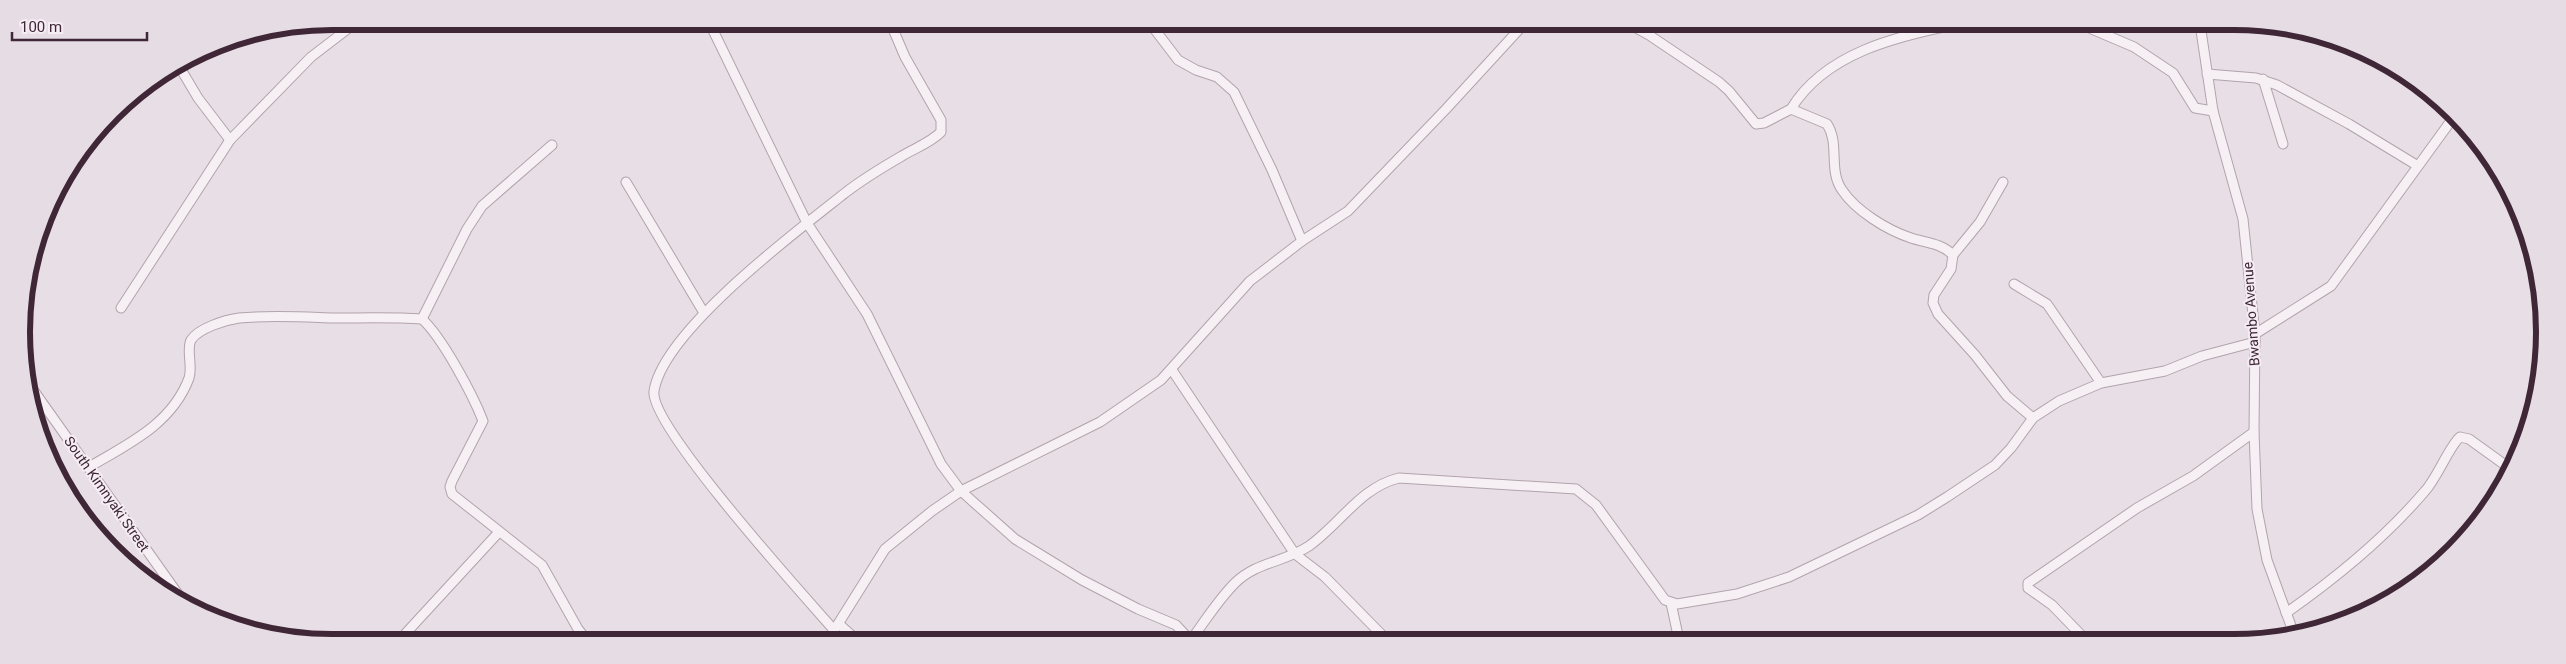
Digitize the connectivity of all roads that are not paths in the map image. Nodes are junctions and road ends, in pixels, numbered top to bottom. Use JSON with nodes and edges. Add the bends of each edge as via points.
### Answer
{"nodes":[{"id":1,"x":346,"y":30,"type":"edge"},
{"id":2,"x":713,"y":30,"type":"edge"},
{"id":3,"x":893,"y":30,"type":"edge"},
{"id":4,"x":1155,"y":30,"type":"edge"},
{"id":5,"x":1519,"y":30,"type":"edge"},
{"id":6,"x":1639,"y":30,"type":"edge"},
{"id":7,"x":1925,"y":30,"type":"edge"},
{"id":8,"x":2096,"y":30,"type":"edge"},
{"id":9,"x":2109,"y":30,"type":"edge"},
{"id":10,"x":2201,"y":30,"type":"edge"},
{"id":11,"x":2107,"y":34,"type":"junction"},
{"id":12,"x":181,"y":70,"type":"edge"},
{"id":13,"x":2206,"y":74,"type":"junction"},
{"id":14,"x":2263,"y":79,"type":"junction"},
{"id":15,"x":1790,"y":109,"type":"junction"},
{"id":16,"x":2213,"y":111,"type":"junction"},
{"id":17,"x":2451,"y":121,"type":"edge"},
{"id":18,"x":230,"y":140,"type":"junction"},
{"id":19,"x":2283,"y":144,"type":"dead end"},
{"id":20,"x":552,"y":145,"type":"dead end"},
{"id":21,"x":2418,"y":166,"type":"junction"},
{"id":22,"x":626,"y":182,"type":"dead end"},
{"id":23,"x":2003,"y":182,"type":"dead end"},
{"id":24,"x":807,"y":223,"type":"junction"},
{"id":25,"x":1302,"y":241,"type":"junction"},
{"id":26,"x":1953,"y":255,"type":"junction"},
{"id":27,"x":2014,"y":284,"type":"dead end"},
{"id":28,"x":120,"y":308,"type":"dead end"},
{"id":29,"x":704,"y":313,"type":"junction"},
{"id":30,"x":422,"y":320,"type":"junction"},
{"id":31,"x":2255,"y":338,"type":"junction"},
{"id":32,"x":1172,"y":370,"type":"junction"},
{"id":33,"x":2101,"y":383,"type":"junction"},
{"id":34,"x":37,"y":395,"type":"edge"},
{"id":35,"x":2033,"y":418,"type":"junction"},
{"id":36,"x":2254,"y":432,"type":"junction"},
{"id":37,"x":2505,"y":465,"type":"edge"},
{"id":38,"x":89,"y":467,"type":"junction"},
{"id":39,"x":961,"y":491,"type":"junction"},
{"id":40,"x":499,"y":532,"type":"junction"},
{"id":41,"x":1296,"y":554,"type":"junction"},
{"id":42,"x":171,"y":587,"type":"edge"},
{"id":43,"x":1671,"y":603,"type":"junction"},
{"id":44,"x":2286,"y":613,"type":"junction"},
{"id":45,"x":837,"y":627,"type":"junction"},
{"id":46,"x":2292,"y":628,"type":"edge"},
{"id":47,"x":405,"y":634,"type":"edge"},
{"id":48,"x":582,"y":634,"type":"edge"},
{"id":49,"x":832,"y":634,"type":"edge"},
{"id":50,"x":847,"y":634,"type":"edge"},
{"id":51,"x":1184,"y":634,"type":"edge"},
{"id":52,"x":1195,"y":634,"type":"edge"},
{"id":53,"x":1381,"y":634,"type":"edge"},
{"id":54,"x":1678,"y":634,"type":"edge"},
{"id":55,"x":2080,"y":634,"type":"edge"}],
"edges":[{"from":1,"to":18,"type":"street","via":[[311,57]]},
{"from":2,"to":24,"type":"street"},
{"from":3,"to":24,"type":"street","via":[[940,120],[940,132],[853,187]]},
{"from":4,"to":25,"type":"street","via":[[1178,60],[1217,77],[1234,92]]},
{"from":5,"to":25,"type":"street","via":[[1348,211]]},
{"from":6,"to":15,"type":"street","via":[[1719,82],[1756,124]]},
{"from":7,"to":15,"type":"street","via":[[1852,56],[1831,68],[1802,93]]},
{"from":8,"to":11,"type":"street"},
{"from":9,"to":11,"type":"street"},
{"from":10,"to":13,"type":"street","name":"Bwambo Avenue"},
{"from":11,"to":16,"type":"street","via":[[2134,47],[2173,73],[2195,108]]},
{"from":12,"to":18,"type":"street"},
{"from":13,"to":14,"type":"street"},
{"from":13,"to":16,"type":"street","name":"Bwambo Avenue"},
{"from":14,"to":19,"type":"street"},
{"from":14,"to":21,"type":"street","via":[[2349,124]]},
{"from":15,"to":26,"type":"street","via":[[1827,124],[1833,138],[1837,180],[1842,191],[1860,209],[1885,226],[1910,238],[1946,248]]},
{"from":16,"to":31,"type":"street","name":"Bwambo Avenue","via":[[2243,219]]},
{"from":17,"to":21,"type":"street"},
{"from":18,"to":28,"type":"street"},
{"from":20,"to":30,"type":"street","via":[[482,206],[467,229]]},
{"from":21,"to":31,"type":"street","via":[[2331,286]]},
{"from":22,"to":29,"type":"street"},
{"from":23,"to":26,"type":"street","via":[[1980,222]]},
{"from":24,"to":29,"type":"street"},
{"from":24,"to":39,"type":"street","via":[[867,314],[941,464]]},
{"from":25,"to":32,"type":"street","via":[[1250,281]]},
{"from":26,"to":35,"type":"street","via":[[1951,269],[1934,295],[1933,303],[1938,314],[2007,396]]},
{"from":27,"to":33,"type":"street","via":[[2047,304]]},
{"from":29,"to":45,"type":"street","via":[[668,358],[654,393],[657,407],[679,442],[744,525]]},
{"from":30,"to":38,"type":"street","via":[[275,317],[237,318],[216,325],[192,340],[189,346],[190,375],[174,407],[156,425]]},
{"from":30,"to":40,"type":"street","via":[[452,362],[483,421],[450,487],[458,500]]},
{"from":31,"to":33,"type":"street","via":[[2165,370]]},
{"from":31,"to":36,"type":"street","name":"Bwambo Avenue"},
{"from":32,"to":39,"type":"street","via":[[1100,422]]},
{"from":32,"to":41,"type":"street"},
{"from":33,"to":35,"type":"street","via":[[2059,400]]},
{"from":34,"to":38,"type":"street","name":"South Kimnyaki Street"},
{"from":35,"to":43,"type":"street","via":[[1995,465],[1918,515],[1789,576],[1737,594]]},
{"from":36,"to":44,"type":"street","name":"Bwambo Avenue","via":[[2257,509],[2267,560]]},
{"from":36,"to":55,"type":"street","via":[[2028,583],[2028,588],[2052,605]]},
{"from":37,"to":44,"type":"street","via":[[2469,439],[2460,437],[2441,469],[2410,508],[2369,548]]},
{"from":38,"to":42,"type":"street","name":"South Kimnyaki Street"},
{"from":39,"to":45,"type":"street","via":[[886,549]]},
{"from":39,"to":51,"type":"street","via":[[1015,539],[1082,580],[1176,625]]},
{"from":40,"to":47,"type":"street"},
{"from":40,"to":48,"type":"street","via":[[542,566]]},
{"from":41,"to":43,"type":"street","via":[[1372,489],[1387,481],[1406,478],[1567,488],[1585,494],[1596,505],[1654,588]]},
{"from":41,"to":52,"type":"street","via":[[1262,564],[1236,582]]},
{"from":41,"to":53,"type":"street","via":[[1325,577]]},
{"from":43,"to":54,"type":"street"},
{"from":44,"to":46,"type":"street","name":"Bwambo Avenue"},
{"from":45,"to":49,"type":"street"},
{"from":45,"to":50,"type":"street"}]}
